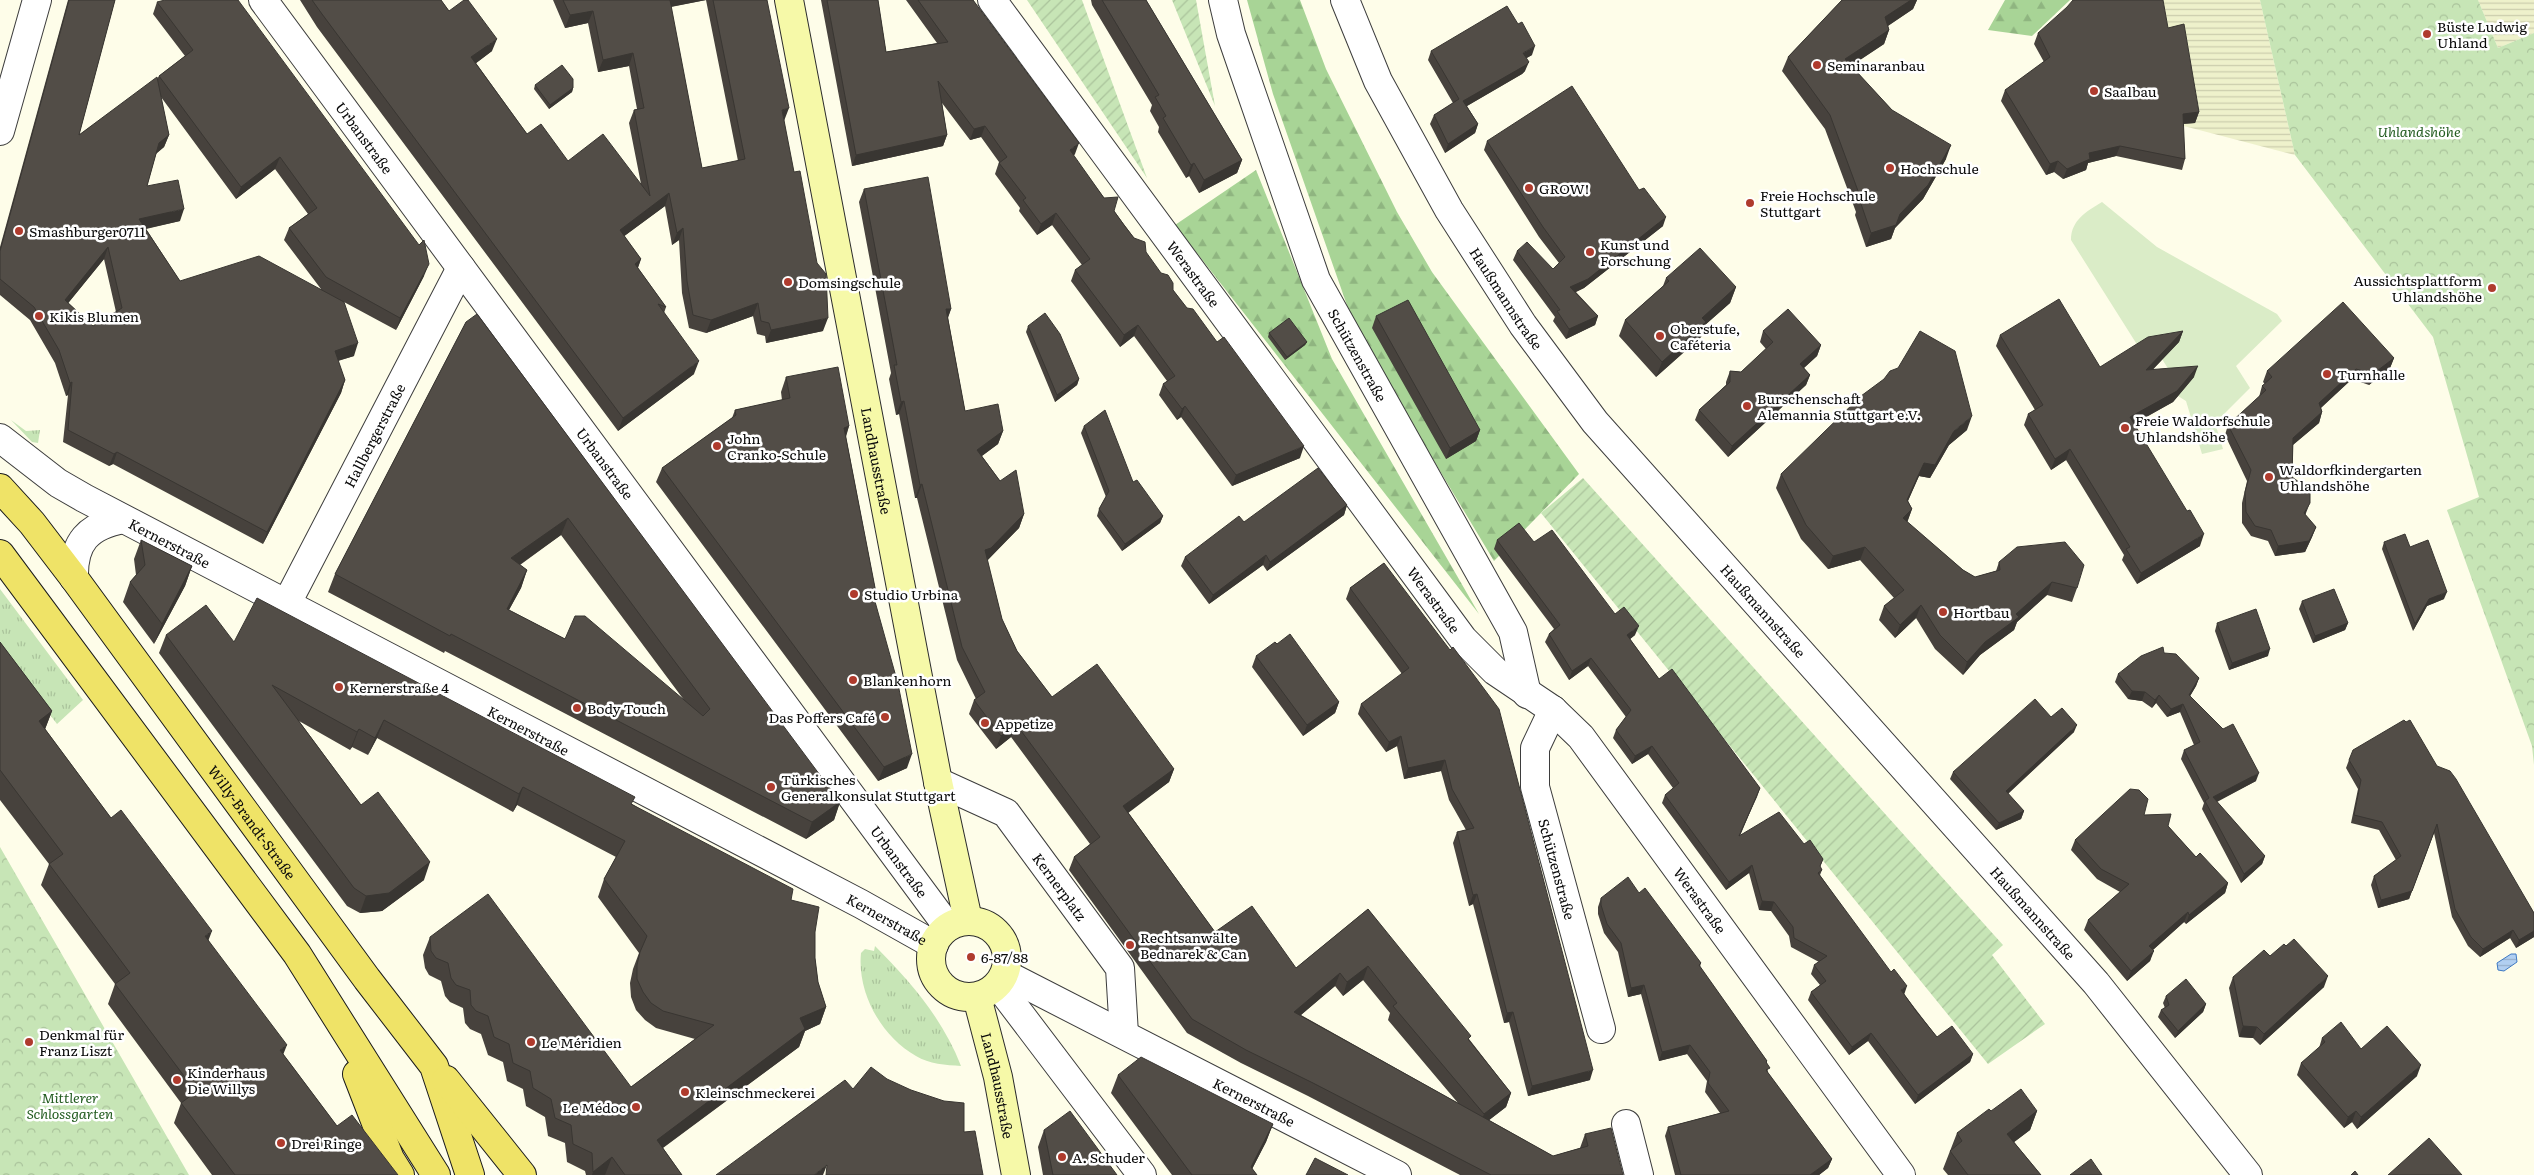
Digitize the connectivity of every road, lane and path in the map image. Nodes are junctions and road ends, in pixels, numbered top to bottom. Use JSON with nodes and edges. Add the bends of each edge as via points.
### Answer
{"nodes":[{"id":1,"x":36,"y":0,"type":"edge"},
{"id":2,"x":263,"y":0,"type":"edge"},
{"id":3,"x":789,"y":0,"type":"edge"},
{"id":4,"x":992,"y":0,"type":"edge"},
{"id":5,"x":1223,"y":0,"type":"edge"},
{"id":6,"x":1345,"y":0,"type":"edge"},
{"id":7,"x":0,"y":131,"type":"edge"},
{"id":8,"x":461,"y":268,"type":"junction"},
{"id":9,"x":0,"y":420,"type":"edge"},
{"id":10,"x":0,"y":438,"type":"edge"},
{"id":11,"x":32,"y":464,"type":"junction"},
{"id":12,"x":2,"y":490,"type":"edge"},
{"id":13,"x":123,"y":519,"type":"junction"},
{"id":14,"x":0,"y":554,"type":"edge"},
{"id":15,"x":74,"y":578,"type":"junction"},
{"id":16,"x":288,"y":603,"type":"junction"},
{"id":17,"x":1527,"y":694,"type":"junction"},
{"id":18,"x":1553,"y":710,"type":"junction"},
{"id":19,"x":938,"y":782,"type":"junction"},
{"id":20,"x":950,"y":931,"type":"junction"},
{"id":21,"x":993,"y":985,"type":"junction"},
{"id":22,"x":334,"y":1012,"type":"junction"},
{"id":23,"x":1601,"y":1029,"type":"dead end"},
{"id":24,"x":1124,"y":1034,"type":"junction"},
{"id":25,"x":434,"y":1066,"type":"junction"},
{"id":26,"x":1626,"y":1124,"type":"dead end"},
{"id":27,"x":400,"y":1175,"type":"edge"},
{"id":28,"x":436,"y":1175,"type":"edge"},
{"id":29,"x":470,"y":1175,"type":"edge"},
{"id":30,"x":522,"y":1175,"type":"edge"},
{"id":31,"x":1016,"y":1175,"type":"edge"},
{"id":32,"x":1142,"y":1175,"type":"edge"},
{"id":33,"x":1397,"y":1175,"type":"edge"},
{"id":34,"x":1639,"y":1175,"type":"edge"},
{"id":35,"x":1901,"y":1175,"type":"edge"},
{"id":36,"x":2248,"y":1175,"type":"edge"}],
"edges":[{"from":1,"to":7,"type":"street"},
{"from":2,"to":8,"type":"street","name":"Urbanstraße"},
{"from":3,"to":19,"type":"street","name":"Landhausstraße"},
{"from":4,"to":17,"type":"street","name":"Werastraße","via":[[1463,639],[1495,671]]},
{"from":5,"to":17,"type":"street","name":"Schützenstraße","via":[[1230,34],[1316,280],[1513,632]]},
{"from":6,"to":36,"type":"street","name":"Haußmannstraße","via":[[1378,81],[1448,210],[1562,380],[1595,422],[2096,984]]},
{"from":8,"to":16,"type":"street","name":"Hallbergerstraße"},
{"from":8,"to":20,"type":"street","name":"Urbanstraße"},
{"from":9,"to":11,"type":"street","name":"Kernerstraße"},
{"from":10,"to":11,"type":"street","name":"Kernerstraße"},
{"from":11,"to":13,"type":"street","name":"Kernerstraße","via":[[58,483]]},
{"from":12,"to":15,"type":"main road","name":"Willy-Brandt-Straße"},
{"from":13,"to":15,"type":"street","name":"Kernerstraße","via":[[103,524],[86,536],[74,559]]},
{"from":13,"to":16,"type":"street","name":"Kernerstraße"},
{"from":14,"to":22,"type":"main road","via":[[297,954]]},
{"from":15,"to":25,"type":"main road","name":"Willy-Brandt-Straße"},
{"from":16,"to":20,"type":"street","name":"Kernerstraße","via":[[861,904]]},
{"from":17,"to":18,"type":"street","name":"Werastraße"},
{"from":18,"to":23,"type":"street","name":"Schützenstraße","via":[[1535,748],[1535,787]]},
{"from":18,"to":35,"type":"street","name":"Werastraße","via":[[1581,737]]},
{"from":19,"to":20,"type":"street","name":"Landhausstraße"},
{"from":19,"to":24,"type":"street","name":"Kernerplatz","via":[[1006,813],[1012,821],[1120,968]]},
{"from":20,"to":21,"type":"street","via":[[981,922],[1001,937],[1007,949],[1008,962]]},
{"from":20,"to":21,"type":"street","via":[[932,968],[940,983],[954,994],[965,997]]},
{"from":21,"to":24,"type":"street","name":"Kernerstraße"},
{"from":21,"to":31,"type":"street","name":"Landhausstraße","via":[[998,1077]]},
{"from":21,"to":32,"type":"street"},
{"from":22,"to":27,"type":"main road","via":[[390,1159]]},
{"from":22,"to":28,"type":"main road"},
{"from":24,"to":33,"type":"street","name":"Kernerstraße"},
{"from":25,"to":29,"type":"main road","name":"Willy-Brandt-Straße"},
{"from":25,"to":30,"type":"main road"},
{"from":26,"to":34,"type":"street"}]}
